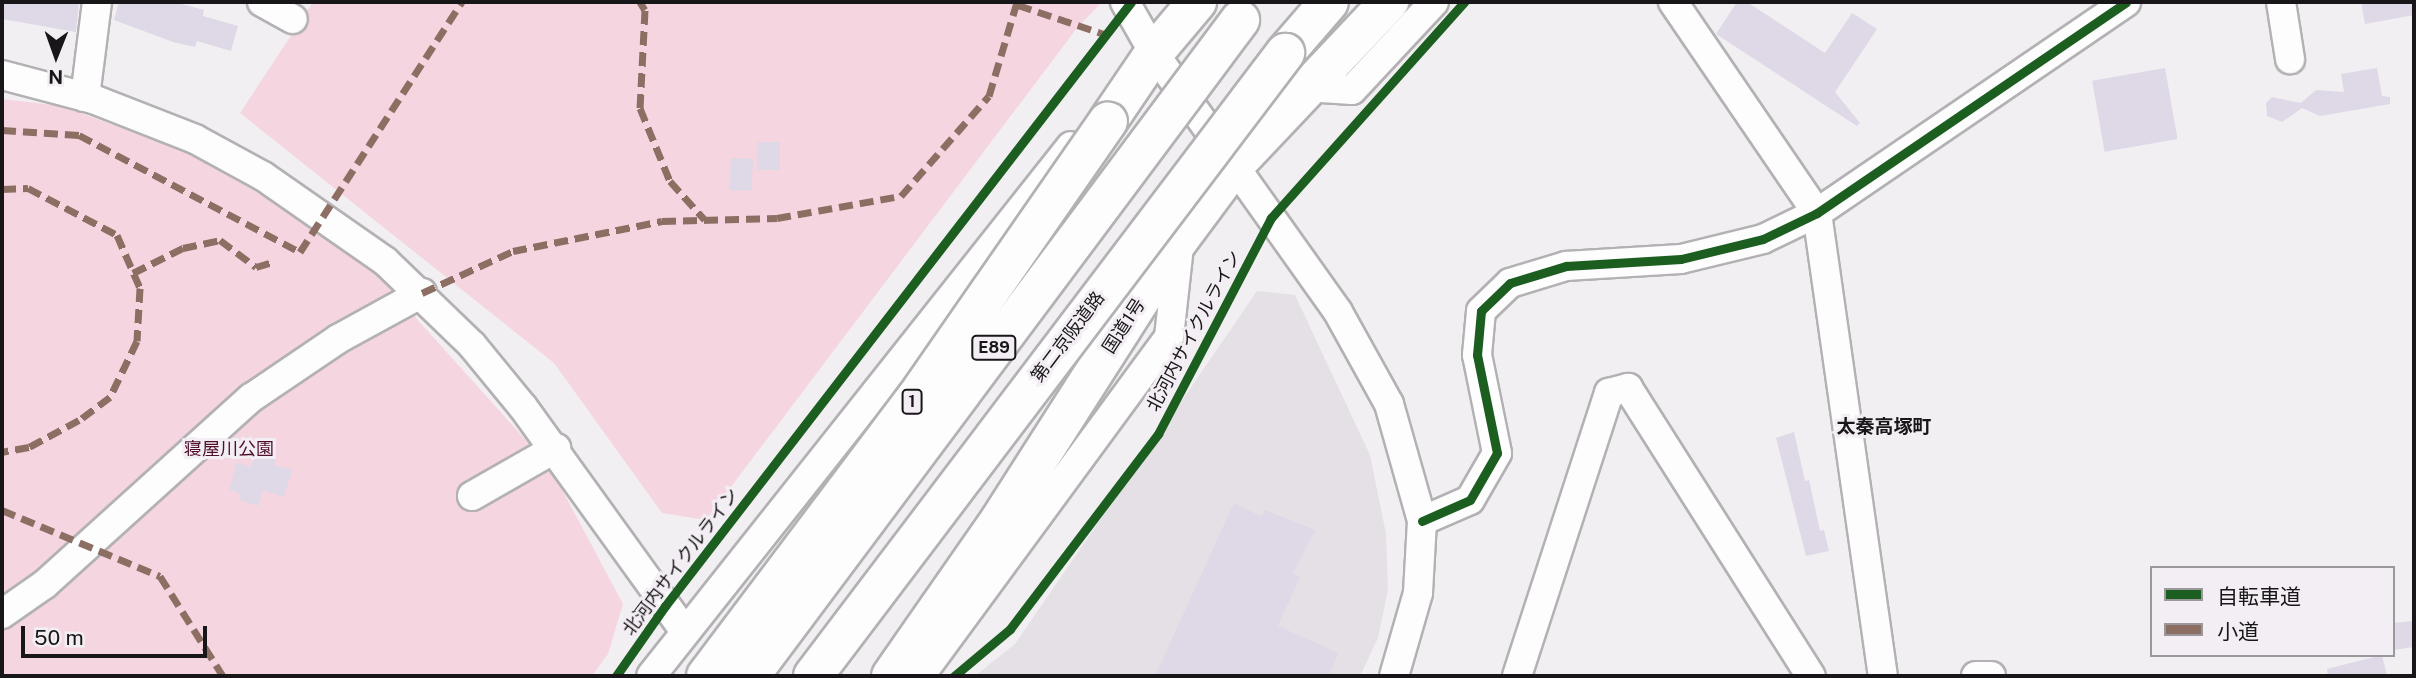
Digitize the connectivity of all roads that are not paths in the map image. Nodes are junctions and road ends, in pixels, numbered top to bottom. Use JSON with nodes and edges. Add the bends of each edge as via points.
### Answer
{"nodes":[{"id":1,"x":97,"y":2,"type":"edge"},
{"id":2,"x":262,"y":2,"type":"edge"},
{"id":3,"x":1125,"y":2,"type":"edge"},
{"id":4,"x":1329,"y":2,"type":"edge"},
{"id":5,"x":1389,"y":2,"type":"edge"},
{"id":6,"x":1434,"y":2,"type":"edge"},
{"id":7,"x":1673,"y":2,"type":"edge"},
{"id":8,"x":2126,"y":2,"type":"edge"},
{"id":9,"x":2281,"y":2,"type":"edge"},
{"id":10,"x":1186,"y":8,"type":"edge"},
{"id":11,"x":1247,"y":11,"type":"edge"},
{"id":12,"x":293,"y":19,"type":"dead end"},
{"id":13,"x":1154,"y":53,"type":"junction"},
{"id":14,"x":2290,"y":59,"type":"dead end"},
{"id":15,"x":2,"y":75,"type":"edge"},
{"id":16,"x":1306,"y":87,"type":"junction"},
{"id":17,"x":85,"y":97,"type":"junction"},
{"id":18,"x":1108,"y":121,"type":"junction"},
{"id":19,"x":1234,"y":166,"type":"junction"},
{"id":20,"x":1817,"y":213,"type":"junction"},
{"id":21,"x":1179,"y":240,"type":"junction"},
{"id":22,"x":422,"y":293,"type":"junction"},
{"id":23,"x":556,"y":448,"type":"junction"},
{"id":24,"x":472,"y":496,"type":"dead end"},
{"id":25,"x":1422,"y":521,"type":"junction"},
{"id":26,"x":2,"y":614,"type":"edge"},
{"id":27,"x":685,"y":632,"type":"junction"},
{"id":28,"x":651,"y":676,"type":"edge"},
{"id":29,"x":706,"y":676,"type":"edge"},
{"id":30,"x":750,"y":676,"type":"edge"},
{"id":31,"x":813,"y":676,"type":"edge"},
{"id":32,"x":891,"y":676,"type":"edge"},
{"id":33,"x":920,"y":676,"type":"edge"},
{"id":34,"x":1394,"y":676,"type":"edge"},
{"id":35,"x":1517,"y":676,"type":"edge"},
{"id":36,"x":1811,"y":676,"type":"edge"},
{"id":37,"x":1883,"y":676,"type":"edge"},
{"id":38,"x":1976,"y":676,"type":"edge"},
{"id":39,"x":1990,"y":676,"type":"edge"}],
"edges":[{"from":1,"to":17,"type":"street"},
{"from":2,"to":12,"type":"street"},
{"from":3,"to":13,"type":"street"},
{"from":4,"to":31,"type":"highway","name":"第二京阪道路","number":"E89","bridge":true,"via":[[1285,53]]},
{"from":5,"to":16,"type":"highway","name":"国道1号"},
{"from":6,"to":16,"type":"street","via":[[1352,90]]},
{"from":7,"to":20,"type":"street"},
{"from":8,"to":20,"type":"street"},
{"from":9,"to":14,"type":"street"},
{"from":10,"to":13,"type":"highway","number":"1"},
{"from":11,"to":30,"type":"highway","number":"E89","bridge":true},
{"from":13,"to":18,"type":"highway","number":"1"},
{"from":13,"to":19,"type":"street"},
{"from":15,"to":17,"type":"street"},
{"from":16,"to":19,"type":"highway","name":"国道1号"},
{"from":17,"to":22,"type":"street","via":[[195,139],[263,176],[385,261]]},
{"from":18,"to":27,"type":"street","via":[[1069,148]]},
{"from":18,"to":29,"type":"highway","number":"1","bridge":true,"via":[[915,399]]},
{"from":19,"to":21,"type":"highway","name":"国道1号"},
{"from":19,"to":25,"type":"street","via":[[1338,312],[1389,404]]},
{"from":20,"to":25,"type":"street","via":[[1763,239],[1681,259],[1566,266],[1510,283],[1481,311],[1477,355],[1497,453],[1470,500]]},
{"from":20,"to":37,"type":"street"},
{"from":21,"to":32,"type":"highway","name":"国道1号","via":[[999,521]]},
{"from":21,"to":33,"type":"street","via":[[1169,337]]},
{"from":22,"to":23,"type":"street","via":[[472,345]]},
{"from":22,"to":26,"type":"street","via":[[338,339],[251,398],[45,584]]},
{"from":23,"to":24,"type":"street"},
{"from":23,"to":27,"type":"street"},
{"from":25,"to":34,"type":"street","via":[[1418,593]]},
{"from":27,"to":28,"type":"street"},
{"from":35,"to":36,"type":"street","via":[[1609,393],[1628,388]]},
{"from":38,"to":39,"type":"street"}]}
